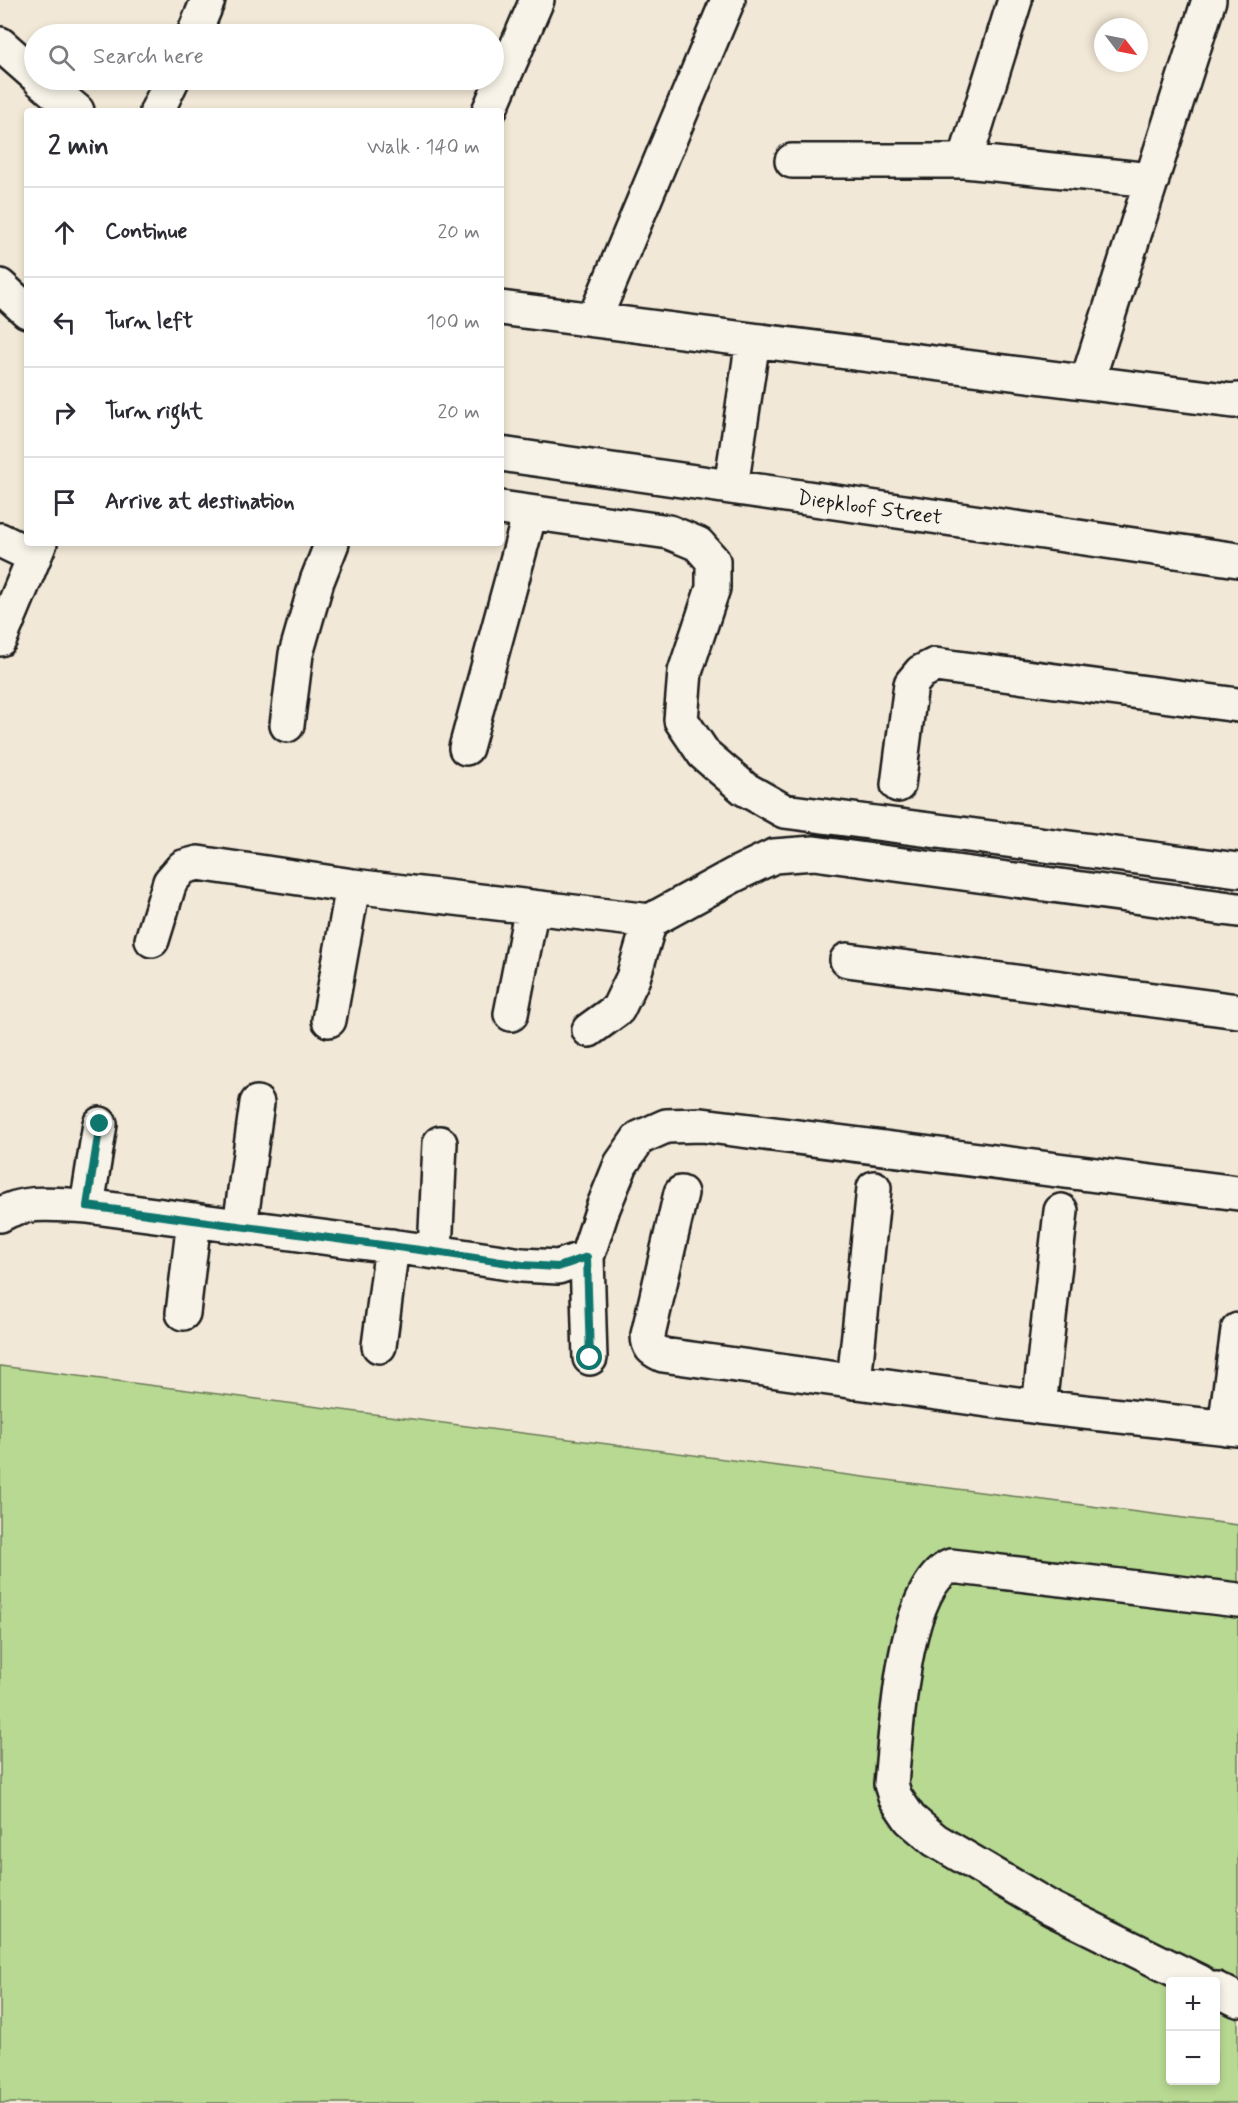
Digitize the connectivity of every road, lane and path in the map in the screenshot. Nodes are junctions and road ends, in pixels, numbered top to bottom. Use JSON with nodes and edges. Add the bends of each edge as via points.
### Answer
{"nodes":[{"id":1,"x":208,"y":0,"type":"edge"},
{"id":2,"x":537,"y":0,"type":"edge"},
{"id":3,"x":728,"y":0,"type":"edge"},
{"id":4,"x":1015,"y":0,"type":"edge"},
{"id":5,"x":1209,"y":0,"type":"edge"},
{"id":6,"x":198,"y":24,"type":"edge"},
{"id":7,"x":0,"y":44,"type":"edge"},
{"id":8,"x":24,"y":65,"type":"edge"},
{"id":9,"x":504,"y":76,"type":"edge"},
{"id":10,"x":52,"y":90,"type":"edge"},
{"id":11,"x":167,"y":90,"type":"edge"},
{"id":12,"x":498,"y":90,"type":"edge"},
{"id":13,"x":73,"y":108,"type":"edge"},
{"id":14,"x":158,"y":108,"type":"edge"},
{"id":15,"x":490,"y":108,"type":"edge"},
{"id":16,"x":792,"y":161,"type":"dead end"},
{"id":17,"x":965,"y":161,"type":"junction"},
{"id":18,"x":1152,"y":180,"type":"junction"},
{"id":19,"x":0,"y":286,"type":"edge"},
{"id":20,"x":24,"y":308,"type":"edge"},
{"id":21,"x":504,"y":308,"type":"edge"},
{"id":22,"x":594,"y":320,"type":"junction"},
{"id":23,"x":753,"y":340,"type":"junction"},
{"id":24,"x":1088,"y":382,"type":"junction"},
{"id":25,"x":1238,"y":400,"type":"edge"},
{"id":26,"x":504,"y":454,"type":"edge"},
{"id":27,"x":731,"y":487,"type":"junction"},
{"id":28,"x":515,"y":511,"type":"edge"},
{"id":29,"x":0,"y":540,"type":"edge"},
{"id":30,"x":331,"y":546,"type":"edge"},
{"id":31,"x":36,"y":550,"type":"edge"},
{"id":32,"x":1238,"y":560,"type":"edge"},
{"id":33,"x":0,"y":639,"type":"edge"},
{"id":34,"x":1238,"y":705,"type":"edge"},
{"id":35,"x":287,"y":725,"type":"dead end"},
{"id":36,"x":466,"y":748,"type":"dead end"},
{"id":37,"x":898,"y":785,"type":"dead end"},
{"id":38,"x":1238,"y":870,"type":"edge"},
{"id":39,"x":353,"y":886,"type":"junction"},
{"id":40,"x":532,"y":908,"type":"junction"},
{"id":41,"x":1238,"y":910,"type":"edge"},
{"id":42,"x":650,"y":921,"type":"junction"},
{"id":43,"x":152,"y":940,"type":"dead end"},
{"id":44,"x":847,"y":960,"type":"dead end"},
{"id":45,"x":1238,"y":1011,"type":"edge"},
{"id":46,"x":511,"y":1014,"type":"dead end"},
{"id":47,"x":329,"y":1020,"type":"dead end"},
{"id":48,"x":589,"y":1030,"type":"dead end"},
{"id":49,"x":256,"y":1103,"type":"dead end"},
{"id":50,"x":100,"y":1124,"type":"dead end"},
{"id":51,"x":440,"y":1143,"type":"dead end"},
{"id":52,"x":874,"y":1188,"type":"dead end"},
{"id":53,"x":681,"y":1193,"type":"dead end"},
{"id":54,"x":1238,"y":1193,"type":"edge"},
{"id":55,"x":87,"y":1206,"type":"junction"},
{"id":56,"x":1061,"y":1211,"type":"dead end"},
{"id":57,"x":0,"y":1215,"type":"edge"},
{"id":58,"x":194,"y":1220,"type":"junction"},
{"id":59,"x":240,"y":1226,"type":"junction"},
{"id":60,"x":392,"y":1246,"type":"junction"},
{"id":61,"x":435,"y":1252,"type":"junction"},
{"id":62,"x":587,"y":1257,"type":"junction"},
{"id":63,"x":183,"y":1313,"type":"dead end"},
{"id":64,"x":1238,"y":1330,"type":"edge"},
{"id":65,"x":379,"y":1346,"type":"dead end"},
{"id":66,"x":590,"y":1358,"type":"dead end"},
{"id":67,"x":854,"y":1382,"type":"junction"},
{"id":68,"x":1039,"y":1407,"type":"junction"},
{"id":69,"x":1231,"y":1429,"type":"edge"},
{"id":70,"x":1238,"y":1600,"type":"edge"},
{"id":71,"x":1190,"y":1977,"type":"edge"},
{"id":72,"x":1220,"y":1991,"type":"edge"},
{"id":73,"x":1238,"y":2000,"type":"edge"}],
"edges":[{"from":1,"to":6,"type":"street"},
{"from":2,"to":9,"type":"street"},
{"from":3,"to":22,"type":"street"},
{"from":4,"to":17,"type":"street"},
{"from":5,"to":18,"type":"street"},
{"from":7,"to":8,"type":"street"},
{"from":10,"to":13,"type":"street"},
{"from":11,"to":14,"type":"street"},
{"from":12,"to":15,"type":"street"},
{"from":16,"to":17,"type":"street"},
{"from":17,"to":18,"type":"street"},
{"from":18,"to":24,"type":"street"},
{"from":19,"to":20,"type":"street"},
{"from":21,"to":22,"type":"street"},
{"from":22,"to":23,"type":"street"},
{"from":23,"to":24,"type":"street"},
{"from":23,"to":27,"type":"street"},
{"from":24,"to":25,"type":"street"},
{"from":26,"to":27,"type":"street","name":"Diepkloof Street"},
{"from":27,"to":32,"type":"street","name":"Diepkloof Street"},
{"from":28,"to":36,"type":"street"},
{"from":28,"to":38,"type":"street","via":[[669,532],[698,544],[713,561],[713,588],[686,672],[681,720],[704,754],[745,789],[784,811]]},
{"from":29,"to":31,"type":"street"},
{"from":30,"to":35,"type":"street","via":[[296,654]]},
{"from":31,"to":33,"type":"street"},
{"from":34,"to":37,"type":"street","via":[[935,665],[921,672],[911,684]]},
{"from":39,"to":40,"type":"street"},
{"from":39,"to":43,"type":"street","via":[[198,863],[183,867],[170,882]]},
{"from":39,"to":47,"type":"street"},
{"from":40,"to":42,"type":"street"},
{"from":40,"to":46,"type":"street"},
{"from":41,"to":42,"type":"street","via":[[814,853],[774,856]]},
{"from":42,"to":48,"type":"street","via":[[633,978],[618,1009]]},
{"from":44,"to":45,"type":"street"},
{"from":49,"to":59,"type":"street"},
{"from":50,"to":55,"type":"street"},
{"from":51,"to":61,"type":"street"},
{"from":52,"to":67,"type":"street"},
{"from":53,"to":67,"type":"street","via":[[648,1335],[653,1351]]},
{"from":54,"to":62,"type":"street","via":[[702,1125],[666,1126],[639,1138],[621,1164]]},
{"from":55,"to":57,"type":"street","via":[[16,1206]]},
{"from":55,"to":58,"type":"street"},
{"from":56,"to":68,"type":"street"},
{"from":58,"to":59,"type":"street"},
{"from":58,"to":63,"type":"street"},
{"from":59,"to":60,"type":"street"},
{"from":60,"to":61,"type":"street"},
{"from":60,"to":65,"type":"street"},
{"from":61,"to":62,"type":"street","via":[[558,1267]]},
{"from":62,"to":66,"type":"street"},
{"from":64,"to":69,"type":"street"},
{"from":67,"to":68,"type":"street"},
{"from":68,"to":69,"type":"street"},
{"from":70,"to":71,"type":"street","via":[[951,1566],[937,1575],[918,1610],[902,1673],[891,1784],[910,1819],[945,1846],[1052,1909]]},
{"from":72,"to":73,"type":"street"}]}
